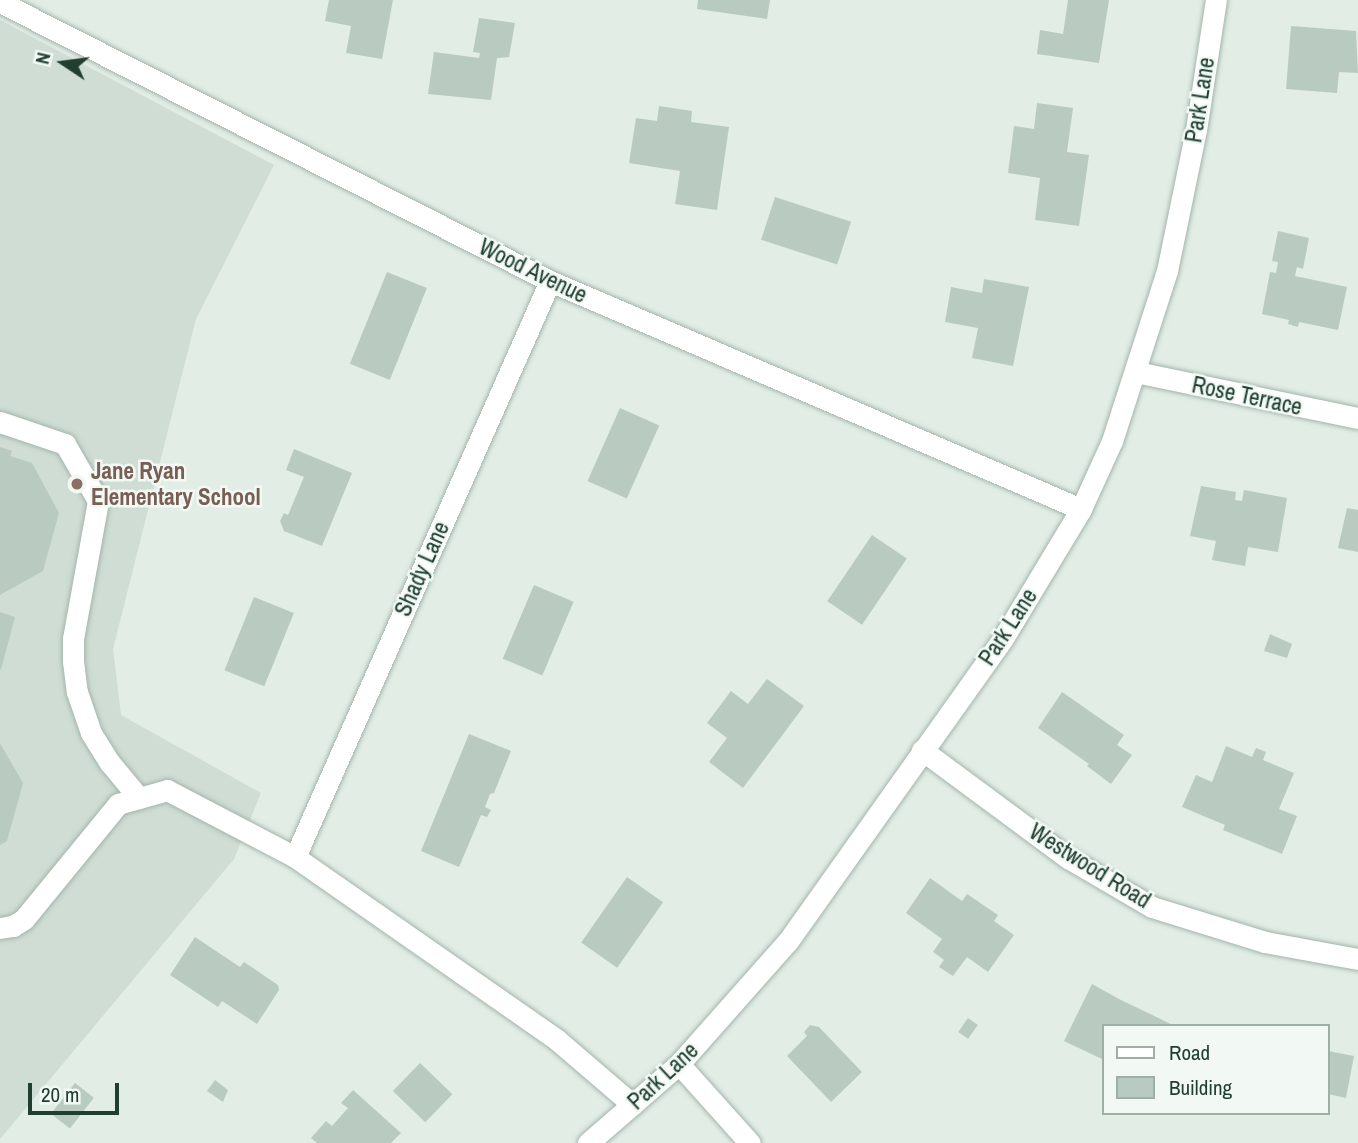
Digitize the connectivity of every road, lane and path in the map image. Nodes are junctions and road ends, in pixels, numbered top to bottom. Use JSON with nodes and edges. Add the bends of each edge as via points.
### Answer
{"nodes":[{"id":1,"x":1216,"y":0,"type":"edge"},
{"id":2,"x":0,"y":2,"type":"edge"},
{"id":3,"x":550,"y":281,"type":"junction"},
{"id":4,"x":1136,"y":372,"type":"junction"},
{"id":5,"x":1358,"y":418,"type":"edge"},
{"id":6,"x":0,"y":422,"type":"edge"},
{"id":7,"x":1081,"y":509,"type":"junction"},
{"id":8,"x":922,"y":750,"type":"junction"},
{"id":9,"x":139,"y":797,"type":"junction"},
{"id":10,"x":295,"y":857,"type":"junction"},
{"id":11,"x":0,"y":928,"type":"edge"},
{"id":12,"x":1358,"y":960,"type":"edge"},
{"id":13,"x":679,"y":1064,"type":"junction"},
{"id":14,"x":633,"y":1105,"type":"junction"},
{"id":15,"x":588,"y":1143,"type":"edge"},
{"id":16,"x":750,"y":1143,"type":"edge"}],
"edges":[{"from":1,"to":4,"type":"street","name":"Park Lane","via":[[1167,271]]},
{"from":2,"to":3,"type":"street","name":"Wood Avenue"},
{"from":3,"to":7,"type":"street","name":"Wood Avenue"},
{"from":3,"to":10,"type":"street","name":"Shady Lane"},
{"from":4,"to":5,"type":"street","name":"Rose Terrace"},
{"from":4,"to":7,"type":"street","name":"Park Lane"},
{"from":6,"to":9,"type":"street","via":[[65,444],[98,501],[73,638],[77,692],[91,733]]},
{"from":7,"to":8,"type":"street","name":"Park Lane","via":[[1002,640]]},
{"from":8,"to":12,"type":"street","name":"Westwood Road","via":[[1068,858],[1152,907],[1265,942]]},
{"from":8,"to":13,"type":"street","name":"Park Lane","via":[[788,941]]},
{"from":9,"to":10,"type":"street","via":[[167,789]]},
{"from":9,"to":11,"type":"street","via":[[118,804],[24,919]]},
{"from":10,"to":14,"type":"street","via":[[556,1039]]},
{"from":13,"to":14,"type":"street","name":"Park Lane"},
{"from":13,"to":16,"type":"street"},
{"from":14,"to":15,"type":"street","name":"Park Lane"}]}
